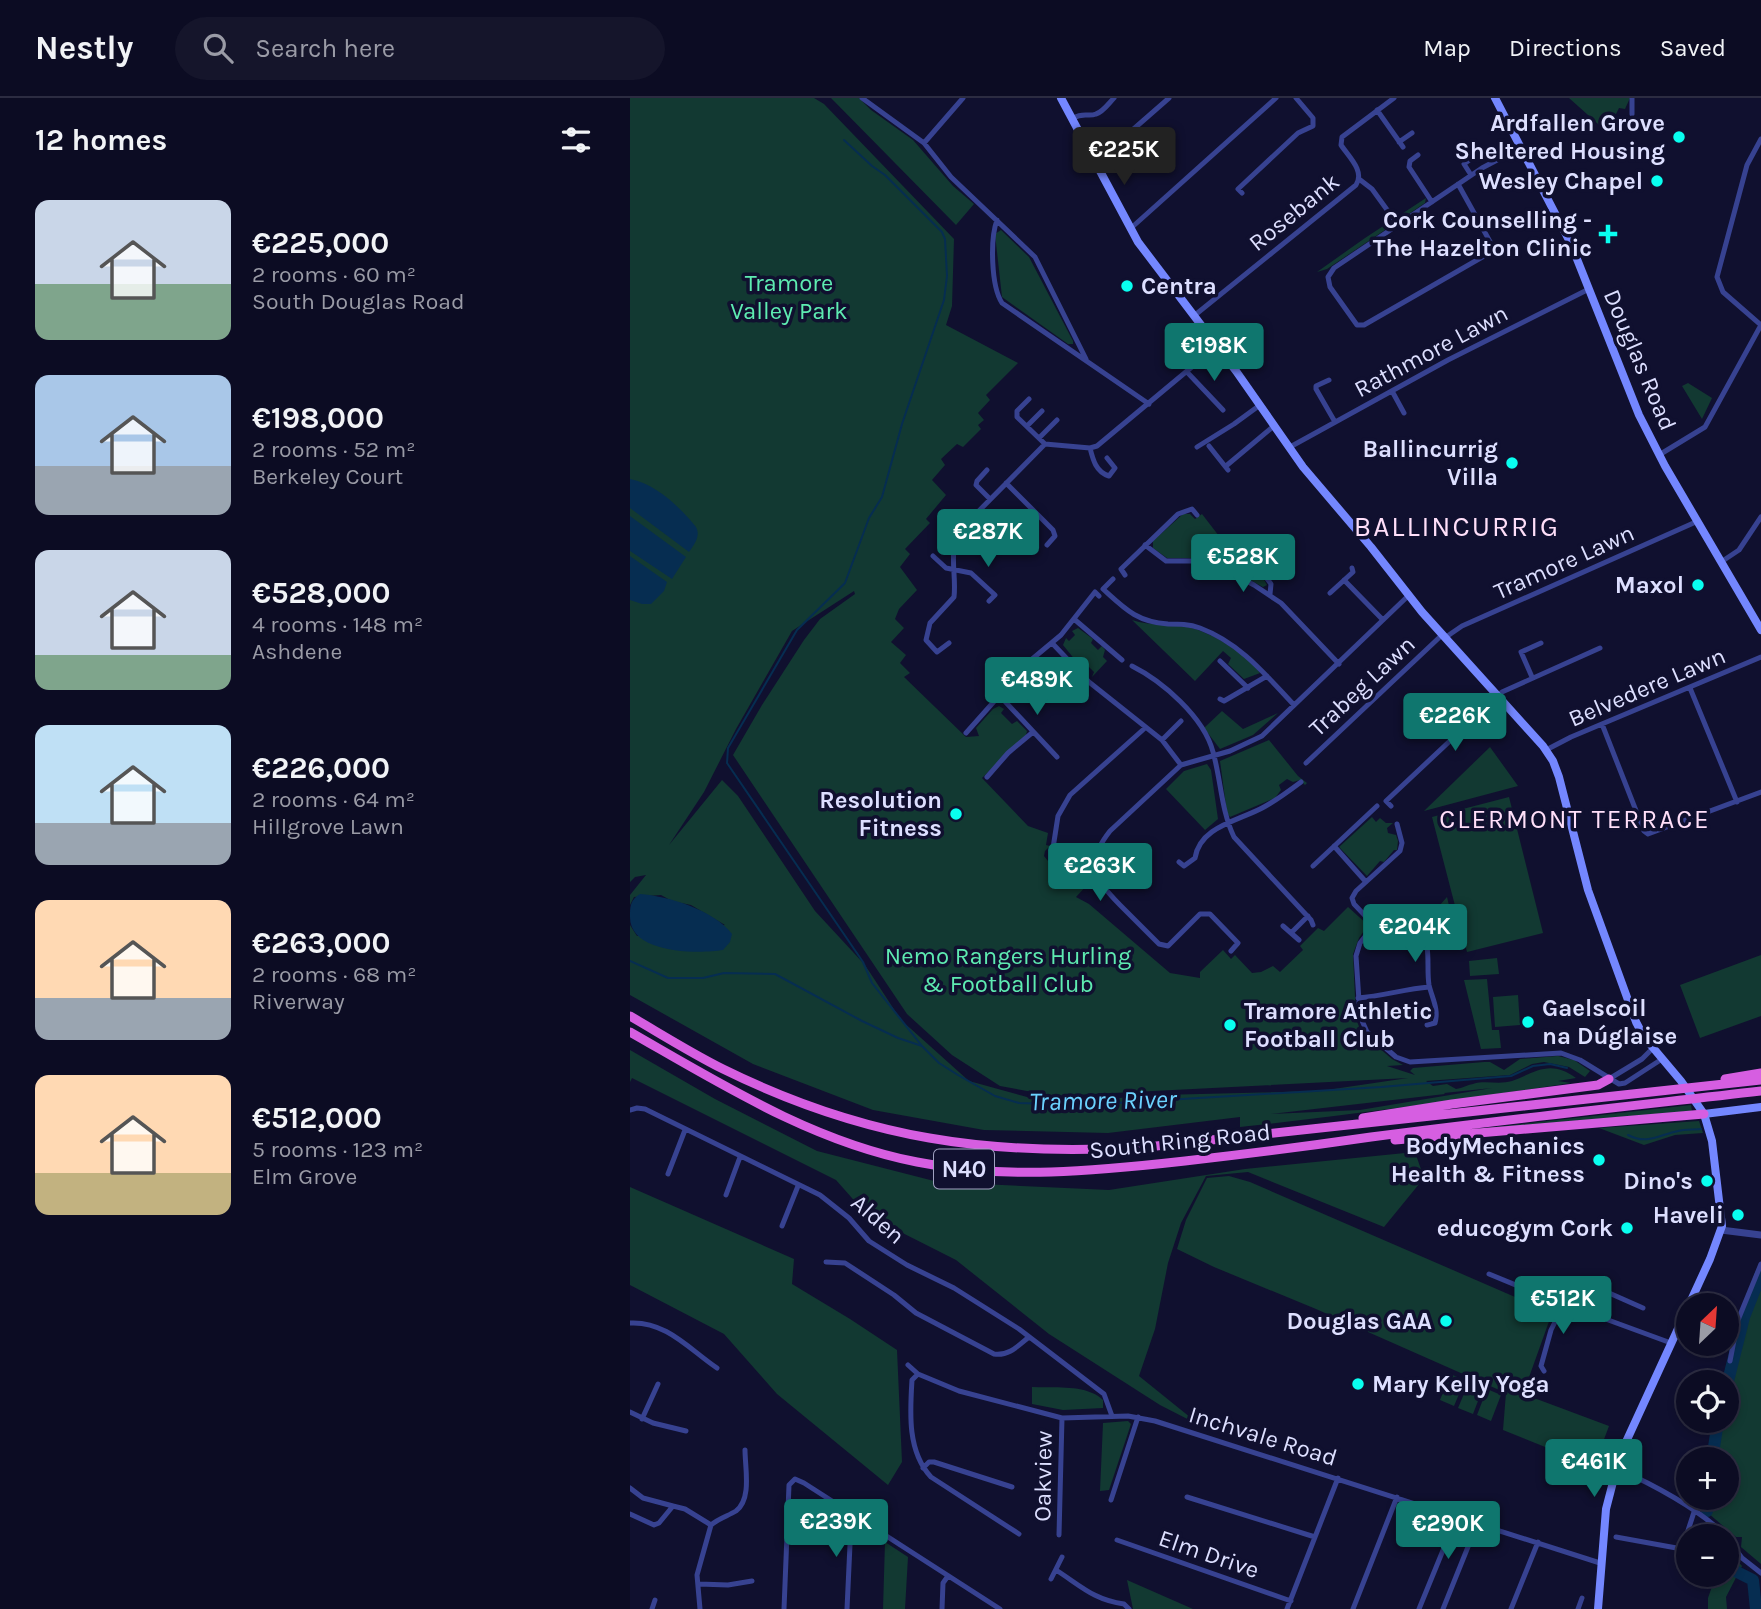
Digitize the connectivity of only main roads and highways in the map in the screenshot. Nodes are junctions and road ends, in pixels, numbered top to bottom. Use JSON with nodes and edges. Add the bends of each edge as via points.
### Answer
{"nodes":[{"id":1,"x":1061,"y":98,"type":"edge"},
{"id":2,"x":1495,"y":98,"type":"edge"},
{"id":3,"x":1761,"y":630,"type":"edge"},
{"id":4,"x":630,"y":1016,"type":"edge"},
{"id":5,"x":630,"y":1032,"type":"edge"},
{"id":6,"x":1761,"y":1073,"type":"edge"},
{"id":7,"x":1609,"y":1080,"type":"road end"},
{"id":8,"x":1761,"y":1080,"type":"edge"},
{"id":9,"x":1698,"y":1087,"type":"junction"},
{"id":10,"x":1761,"y":1091,"type":"edge"},
{"id":11,"x":1761,"y":1107,"type":"edge"},
{"id":12,"x":1704,"y":1114,"type":"junction"},
{"id":13,"x":1306,"y":1129,"type":"junction"},
{"id":14,"x":1327,"y":1143,"type":"junction"},
{"id":15,"x":1598,"y":1609,"type":"edge"}],
"edges":[{"from":1,"to":12,"type":"main road","via":[[1130,229],[1310,477],[1408,596],[1546,750],[1558,773],[1588,890],[1638,1026]]},
{"from":2,"to":3,"type":"main road","name":"Douglas Road","via":[[1564,228],[1639,415]]},
{"from":4,"to":13,"type":"highway","name":"South Ring Road","number":"N40","via":[[756,1084],[834,1115],[910,1136],[990,1147],[1084,1151]]},
{"from":5,"to":14,"type":"highway","name":"South Ring Road","number":"N40","via":[[791,1120],[865,1149],[916,1162],[1006,1173],[1061,1172]]},
{"from":6,"to":9,"type":"highway"},
{"from":7,"to":13,"type":"highway"},
{"from":8,"to":9,"type":"highway","name":"South Ring Road","number":"N40"},
{"from":9,"to":13,"type":"highway","name":"South Ring Road","number":"N40"},
{"from":10,"to":14,"type":"highway","name":"South Ring Road","number":"N40"},
{"from":11,"to":12,"type":"main road"},
{"from":12,"to":14,"type":"highway"},
{"from":12,"to":15,"type":"main road","via":[[1712,1141],[1721,1230],[1616,1468],[1606,1509]]}]}
